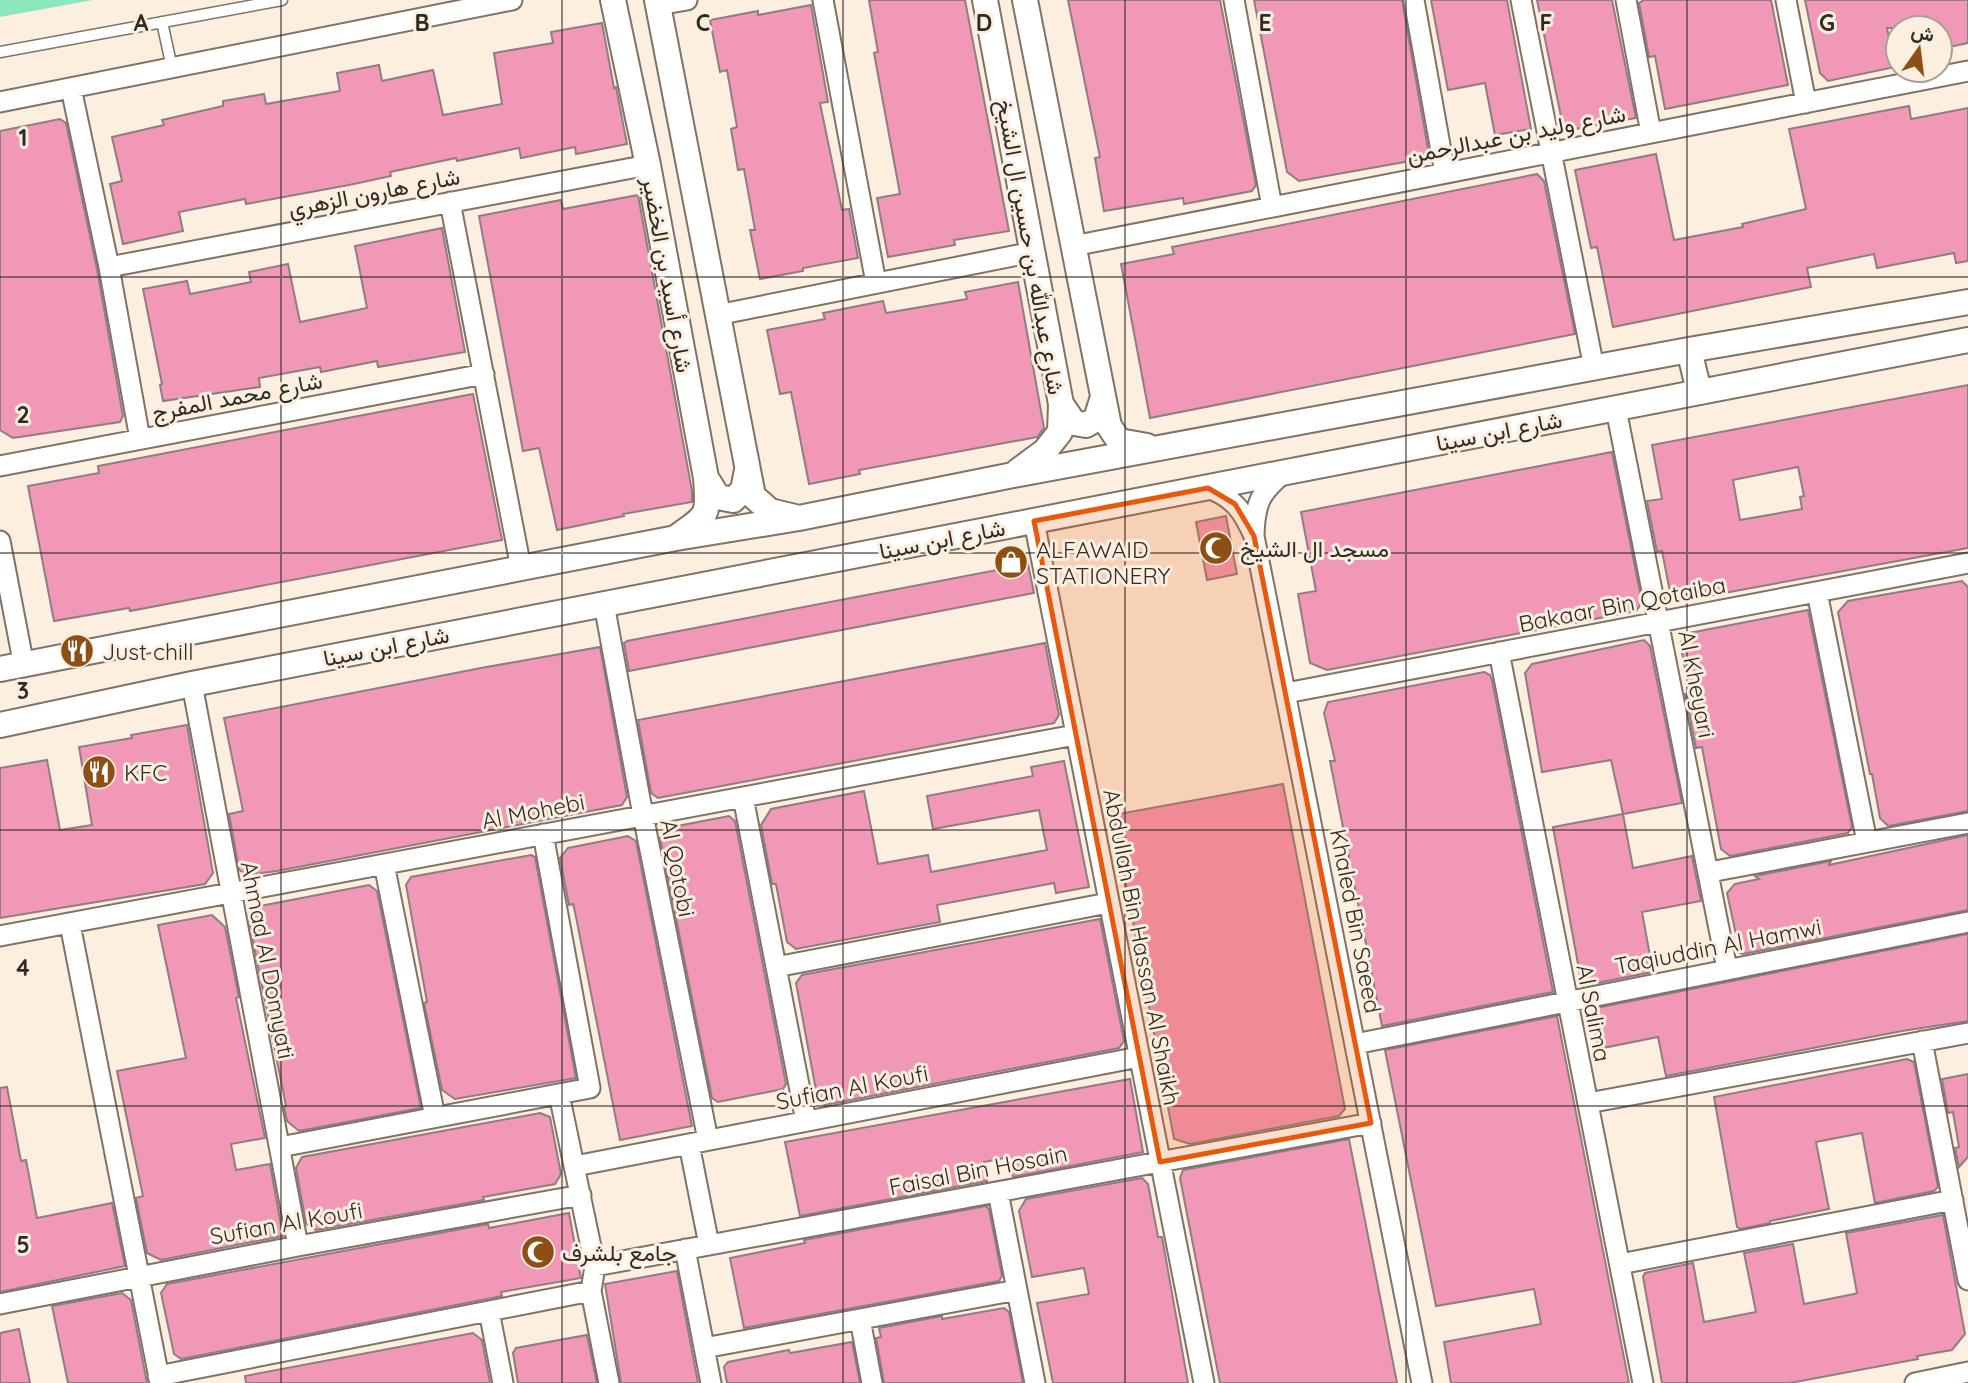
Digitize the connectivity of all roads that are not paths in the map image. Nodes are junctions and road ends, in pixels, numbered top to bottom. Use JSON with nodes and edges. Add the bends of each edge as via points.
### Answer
{"nodes":[{"id":1,"x":282,"y":0,"type":"edge"},
{"id":2,"x":512,"y":0,"type":"edge"},
{"id":3,"x":612,"y":0,"type":"edge"},
{"id":4,"x":687,"y":0,"type":"edge"},
{"id":5,"x":822,"y":0,"type":"edge"},
{"id":6,"x":985,"y":0,"type":"edge"},
{"id":7,"x":1025,"y":0,"type":"edge"},
{"id":8,"x":1234,"y":0,"type":"edge"},
{"id":9,"x":1414,"y":0,"type":"edge"},
{"id":10,"x":1521,"y":0,"type":"edge"},
{"id":11,"x":1626,"y":0,"type":"edge"},
{"id":12,"x":1786,"y":0,"type":"edge"},
{"id":13,"x":657,"y":3,"type":"edge"},
{"id":14,"x":418,"y":9,"type":"edge"},
{"id":15,"x":162,"y":22,"type":"junction"},
{"id":16,"x":0,"y":52,"type":"edge"},
{"id":17,"x":172,"y":68,"type":"junction"},
{"id":18,"x":1968,"y":71,"type":"edge"},
{"id":19,"x":71,"y":88,"type":"junction"},
{"id":20,"x":0,"y":102,"type":"edge"},
{"id":21,"x":1806,"y":103,"type":"junction"},
{"id":22,"x":1651,"y":133,"type":"junction"},
{"id":23,"x":1550,"y":153,"type":"junction"},
{"id":24,"x":648,"y":165,"type":"junction"},
{"id":25,"x":1445,"y":173,"type":"junction"},
{"id":26,"x":450,"y":202,"type":"junction"},
{"id":27,"x":1272,"y":207,"type":"junction"},
{"id":28,"x":1073,"y":246,"type":"junction"},
{"id":29,"x":1032,"y":252,"type":"junction"},
{"id":30,"x":109,"y":267,"type":"junction"},
{"id":31,"x":876,"y":283,"type":"junction"},
{"id":32,"x":1968,"y":302,"type":"edge"},
{"id":33,"x":717,"y":315,"type":"junction"},
{"id":34,"x":1968,"y":340,"type":"edge"},
{"id":35,"x":1689,"y":350,"type":"junction"},
{"id":36,"x":1594,"y":368,"type":"junction"},
{"id":37,"x":484,"y":374,"type":"junction"},
{"id":38,"x":1699,"y":391,"type":"junction"},
{"id":39,"x":1102,"y":400,"type":"junction"},
{"id":40,"x":1061,"y":404,"type":"junction"},
{"id":41,"x":1616,"y":409,"type":"junction"},
{"id":42,"x":140,"y":439,"type":"junction"},
{"id":43,"x":1158,"y":448,"type":"junction"},
{"id":44,"x":0,"y":466,"type":"edge"},
{"id":45,"x":747,"y":470,"type":"junction"},
{"id":46,"x":1285,"y":472,"type":"junction"},
{"id":47,"x":1013,"y":475,"type":"junction"},
{"id":48,"x":706,"y":478,"type":"junction"},
{"id":49,"x":1208,"y":488,"type":"junction"},
{"id":50,"x":800,"y":518,"type":"junction"},
{"id":51,"x":1034,"y":521,"type":"junction"},
{"id":52,"x":1254,"y":536,"type":"junction"},
{"id":53,"x":676,"y":538,"type":"junction"},
{"id":54,"x":0,"y":541,"type":"edge"},
{"id":55,"x":1968,"y":563,"type":"edge"},
{"id":56,"x":521,"y":568,"type":"junction"},
{"id":57,"x":1817,"y":592,"type":"junction"},
{"id":58,"x":604,"y":604,"type":"junction"},
{"id":59,"x":1659,"y":622,"type":"junction"},
{"id":60,"x":1499,"y":652,"type":"junction"},
{"id":61,"x":12,"y":667,"type":"edge"},
{"id":62,"x":192,"y":684,"type":"junction"},
{"id":63,"x":1286,"y":693,"type":"junction"},
{"id":64,"x":0,"y":725,"type":"edge"},
{"id":65,"x":1075,"y":735,"type":"junction"},
{"id":66,"x":743,"y":797,"type":"junction"},
{"id":67,"x":643,"y":815,"type":"junction"},
{"id":68,"x":1968,"y":823,"type":"edge"},
{"id":69,"x":543,"y":834,"type":"junction"},
{"id":70,"x":1867,"y":842,"type":"junction"},
{"id":71,"x":384,"y":864,"type":"junction"},
{"id":72,"x":1710,"y":872,"type":"junction"},
{"id":73,"x":230,"y":894,"type":"junction"},
{"id":74,"x":1108,"y":903,"type":"junction"},
{"id":75,"x":1968,"y":922,"type":"edge"},
{"id":76,"x":70,"y":924,"type":"junction"},
{"id":77,"x":0,"y":936,"type":"edge"},
{"id":78,"x":776,"y":967,"type":"junction"},
{"id":79,"x":1727,"y":969,"type":"junction"},
{"id":80,"x":1567,"y":1002,"type":"junction"},
{"id":81,"x":1968,"y":1033,"type":"edge"},
{"id":82,"x":1922,"y":1041,"type":"junction"},
{"id":83,"x":1355,"y":1044,"type":"junction"},
{"id":84,"x":1139,"y":1057,"type":"junction"},
{"id":85,"x":559,"y":1094,"type":"junction"},
{"id":86,"x":1588,"y":1103,"type":"junction"},
{"id":87,"x":435,"y":1117,"type":"junction"},
{"id":88,"x":806,"y":1121,"type":"junction"},
{"id":89,"x":1371,"y":1123,"type":"junction"},
{"id":90,"x":699,"y":1142,"type":"junction"},
{"id":91,"x":280,"y":1147,"type":"junction"},
{"id":92,"x":1160,"y":1162,"type":"junction"},
{"id":93,"x":575,"y":1166,"type":"junction"},
{"id":94,"x":999,"y":1192,"type":"junction"},
{"id":95,"x":581,"y":1195,"type":"junction"},
{"id":96,"x":1953,"y":1200,"type":"junction"},
{"id":97,"x":709,"y":1245,"type":"junction"},
{"id":98,"x":298,"y":1246,"type":"junction"},
{"id":99,"x":685,"y":1250,"type":"junction"},
{"id":100,"x":1620,"y":1264,"type":"junction"},
{"id":101,"x":595,"y":1266,"type":"junction"},
{"id":102,"x":140,"y":1276,"type":"junction"},
{"id":103,"x":1968,"y":1280,"type":"edge"},
{"id":104,"x":1017,"y":1290,"type":"junction"},
{"id":105,"x":591,"y":1291,"type":"junction"},
{"id":106,"x":0,"y":1304,"type":"edge"},
{"id":107,"x":489,"y":1311,"type":"junction"},
{"id":108,"x":860,"y":1319,"type":"junction"},
{"id":109,"x":704,"y":1348,"type":"junction"},
{"id":110,"x":1968,"y":1372,"type":"edge"},
{"id":111,"x":159,"y":1380,"type":"edge"},
{"id":112,"x":503,"y":1383,"type":"edge"},
{"id":113,"x":609,"y":1383,"type":"edge"},
{"id":114,"x":711,"y":1383,"type":"edge"},
{"id":115,"x":872,"y":1383,"type":"edge"},
{"id":116,"x":1035,"y":1383,"type":"edge"},
{"id":117,"x":1203,"y":1383,"type":"edge"},
{"id":118,"x":1422,"y":1383,"type":"edge"},
{"id":119,"x":1643,"y":1383,"type":"edge"},
{"id":120,"x":1915,"y":1383,"type":"edge"}],
"edges":[{"from":1,"to":15,"type":"lane"},
{"from":2,"to":14,"type":"street"},
{"from":3,"to":24,"type":"street","name":"شارع أسيد بن الخضير"},
{"from":4,"to":13,"type":"street"},
{"from":5,"to":31,"type":"street"},
{"from":6,"to":29,"type":"street","name":"شارع عبدالله بن حسين ال الشيخ"},
{"from":7,"to":28,"type":"street","name":"شارع عبدالله بن حسين ال الشيخ"},
{"from":8,"to":27,"type":"street"},
{"from":9,"to":25,"type":"street"},
{"from":10,"to":23,"type":"street"},
{"from":11,"to":22,"type":"street"},
{"from":12,"to":21,"type":"street"},
{"from":13,"to":33,"type":"street","name":"شارع أسيد بن الخضير"},
{"from":14,"to":17,"type":"street"},
{"from":15,"to":16,"type":"lane"},
{"from":15,"to":17,"type":"lane"},
{"from":17,"to":19,"type":"street"},
{"from":18,"to":21,"type":"street","name":"شارع وليد بن عبدالرحمن"},
{"from":19,"to":20,"type":"street"},
{"from":19,"to":30,"type":"street"},
{"from":21,"to":22,"type":"street","name":"شارع وليد بن عبدالرحمن"},
{"from":22,"to":23,"type":"street","name":"شارع وليد بن عبدالرحمن"},
{"from":23,"to":25,"type":"street","name":"شارع وليد بن عبدالرحمن"},
{"from":23,"to":36,"type":"street"},
{"from":24,"to":26,"type":"street","name":"شارع هارون الزهري"},
{"from":24,"to":48,"type":"street","name":"شارع أسيد بن الخضير"},
{"from":25,"to":27,"type":"street","name":"شارع وليد بن عبدالرحمن"},
{"from":26,"to":30,"type":"street","name":"شارع هارون الزهري"},
{"from":26,"to":37,"type":"street"},
{"from":27,"to":28,"type":"street","name":"شارع وليد بن عبدالرحمن"},
{"from":28,"to":39,"type":"street","name":"شارع عبدالله بن حسين ال الشيخ"},
{"from":29,"to":31,"type":"street"},
{"from":29,"to":40,"type":"street","name":"شارع عبدالله بن حسين ال الشيخ"},
{"from":30,"to":42,"type":"street"},
{"from":31,"to":33,"type":"street"},
{"from":32,"to":35,"type":"street","name":"شارع ابن سينا"},
{"from":33,"to":45,"type":"street","name":"شارع أسيد بن الخضير"},
{"from":34,"to":38,"type":"street","name":"شارع ابن سينا"},
{"from":35,"to":36,"type":"street","name":"شارع ابن سينا"},
{"from":35,"to":38,"type":"street"},
{"from":36,"to":43,"type":"street","name":"شارع ابن سينا"},
{"from":37,"to":42,"type":"street","name":"شارع محمد المفرج"},
{"from":37,"to":56,"type":"street"},
{"from":38,"to":41,"type":"street","name":"شارع ابن سينا"},
{"from":39,"to":40,"type":"street","via":[[1096,419],[1086,425],[1074,423]]},
{"from":39,"to":43,"type":"street","name":"شارع عبدالله بن حسين ال الشيخ","via":[[1119,441]]},
{"from":40,"to":47,"type":"street","name":"شارع عبدالله بن حسين ال الشيخ","via":[[1060,432],[1045,451]]},
{"from":41,"to":46,"type":"street","name":"شارع ابن سينا"},
{"from":41,"to":59,"type":"street","name":"Al Kheyari"},
{"from":42,"to":44,"type":"street","name":"شارع محمد المفرج"},
{"from":43,"to":47,"type":"street","name":"شارع ابن سينا"},
{"from":45,"to":48,"type":"street","via":[[743,490],[733,500],[718,497]]},
{"from":45,"to":50,"type":"street","name":"شارع أسيد بن الخضير","via":[[753,496],[770,511]]},
{"from":46,"to":49,"type":"street","name":"شارع ابن سينا"},
{"from":46,"to":52,"type":"street","via":[[1259,499]]},
{"from":47,"to":50,"type":"street","name":"شارع ابن سينا"},
{"from":48,"to":53,"type":"street","name":"شارع أسيد بن الخضير","via":[[708,501],[703,519]]},
{"from":49,"to":51,"type":"street","name":"شارع ابن سينا"},
{"from":49,"to":52,"type":"street","name":"Khaled Bin Saeed","via":[[1235,504]]},
{"from":50,"to":53,"type":"street","name":"شارع ابن سينا"},
{"from":51,"to":58,"type":"street","name":"شارع ابن سينا"},
{"from":51,"to":65,"type":"street","name":"Abdullah Bin Hassan Al Shaikh"},
{"from":52,"to":63,"type":"street","name":"Khaled Bin Saeed"},
{"from":53,"to":56,"type":"street","name":"شارع ابن سينا"},
{"from":54,"to":61,"type":"street"},
{"from":55,"to":57,"type":"street","name":"Bakaar Bin Qotaiba"},
{"from":56,"to":61,"type":"street","name":"شارع ابن سينا"},
{"from":57,"to":59,"type":"street","name":"Bakaar Bin Qotaiba"},
{"from":57,"to":70,"type":"street"},
{"from":58,"to":62,"type":"street","name":"شارع ابن سينا"},
{"from":58,"to":67,"type":"street","name":"Al Qotobi"},
{"from":59,"to":60,"type":"street","name":"Bakaar Bin Qotaiba"},
{"from":59,"to":72,"type":"street","name":"Al Kheyari"},
{"from":60,"to":63,"type":"street","name":"Bakaar Bin Qotaiba"},
{"from":60,"to":80,"type":"street","name":"Al Salima"},
{"from":62,"to":64,"type":"street","name":"شارع ابن سينا"},
{"from":62,"to":73,"type":"street","name":"Ahmad Al Domyati"},
{"from":63,"to":83,"type":"street","name":"Khaled Bin Saeed"},
{"from":65,"to":66,"type":"street","name":"Al Mohebi"},
{"from":65,"to":74,"type":"street","name":"Abdullah Bin Hassan Al Shaikh"},
{"from":66,"to":67,"type":"street","name":"Al Mohebi"},
{"from":66,"to":78,"type":"street"},
{"from":67,"to":69,"type":"street","name":"Al Mohebi"},
{"from":67,"to":90,"type":"street","name":"Al Qotobi"},
{"from":68,"to":70,"type":"street"},
{"from":69,"to":71,"type":"street","name":"Al Mohebi"},
{"from":69,"to":85,"type":"street","via":[[590,1088]]},
{"from":70,"to":72,"type":"street"},
{"from":71,"to":73,"type":"street","name":"Al Mohebi"},
{"from":71,"to":87,"type":"street"},
{"from":72,"to":79,"type":"street","name":"Al Kheyari"},
{"from":73,"to":76,"type":"street","name":"Al Mohebi"},
{"from":73,"to":91,"type":"street","name":"Ahmad Al Domyati"},
{"from":74,"to":78,"type":"street"},
{"from":74,"to":84,"type":"street","name":"Abdullah Bin Hassan Al Shaikh"},
{"from":75,"to":79,"type":"street","name":"Taqiuddin Al Hamwi"},
{"from":76,"to":77,"type":"street","name":"Al Mohebi"},
{"from":76,"to":102,"type":"street"},
{"from":78,"to":88,"type":"street"},
{"from":79,"to":80,"type":"street","name":"Taqiuddin Al Hamwi"},
{"from":80,"to":83,"type":"street","name":"Taqiuddin Al Hamwi"},
{"from":80,"to":86,"type":"street","name":"Al Salima"},
{"from":81,"to":82,"type":"street"},
{"from":82,"to":86,"type":"street"},
{"from":82,"to":96,"type":"street"},
{"from":83,"to":89,"type":"street","name":"Khaled Bin Saeed"},
{"from":84,"to":88,"type":"street","name":"Sufian Al Koufi"},
{"from":84,"to":92,"type":"street","name":"Abdullah Bin Hassan Al Shaikh"},
{"from":85,"to":87,"type":"street"},
{"from":85,"to":93,"type":"street"},
{"from":86,"to":100,"type":"street","name":"Al Salima"},
{"from":87,"to":91,"type":"street"},
{"from":88,"to":90,"type":"street","name":"Sufian Al Koufi"},
{"from":89,"to":92,"type":"street","name":"Faisal Bin Hosain"},
{"from":89,"to":118,"type":"street","name":"Khaled Bin Saeed"},
{"from":90,"to":93,"type":"street","name":"Sufian Al Koufi"},
{"from":90,"to":97,"type":"street","name":"Al Qotobi"},
{"from":91,"to":98,"type":"street","name":"Ahmad Al Domyati"},
{"from":92,"to":94,"type":"street","name":"Faisal Bin Hosain"},
{"from":92,"to":117,"type":"street","name":"Abdullah Bin Hassan Al Shaikh"},
{"from":93,"to":95,"type":"street"},
{"from":94,"to":97,"type":"street","name":"Faisal Bin Hosain"},
{"from":94,"to":104,"type":"street"},
{"from":95,"to":98,"type":"street","name":"Sufian Al Koufi"},
{"from":95,"to":101,"type":"street"},
{"from":96,"to":100,"type":"street"},
{"from":96,"to":103,"type":"street"},
{"from":97,"to":99,"type":"street","name":"Faisal Bin Hosain"},
{"from":98,"to":102,"type":"street","name":"Sufian Al Koufi"},
{"from":99,"to":101,"type":"street","name":"Faisal Bin Hosain"},
{"from":99,"to":109,"type":"street"},
{"from":100,"to":119,"type":"street","name":"Al Salima"},
{"from":101,"to":105,"type":"street"},
{"from":102,"to":106,"type":"street","name":"Sufian Al Koufi"},
{"from":102,"to":111,"type":"street"},
{"from":104,"to":108,"type":"street"},
{"from":104,"to":116,"type":"street"},
{"from":105,"to":107,"type":"street"},
{"from":105,"to":113,"type":"street"},
{"from":107,"to":111,"type":"street"},
{"from":107,"to":112,"type":"street"},
{"from":108,"to":109,"type":"street"},
{"from":108,"to":115,"type":"street"},
{"from":109,"to":114,"type":"street"},
{"from":110,"to":120,"type":"street"}]}
